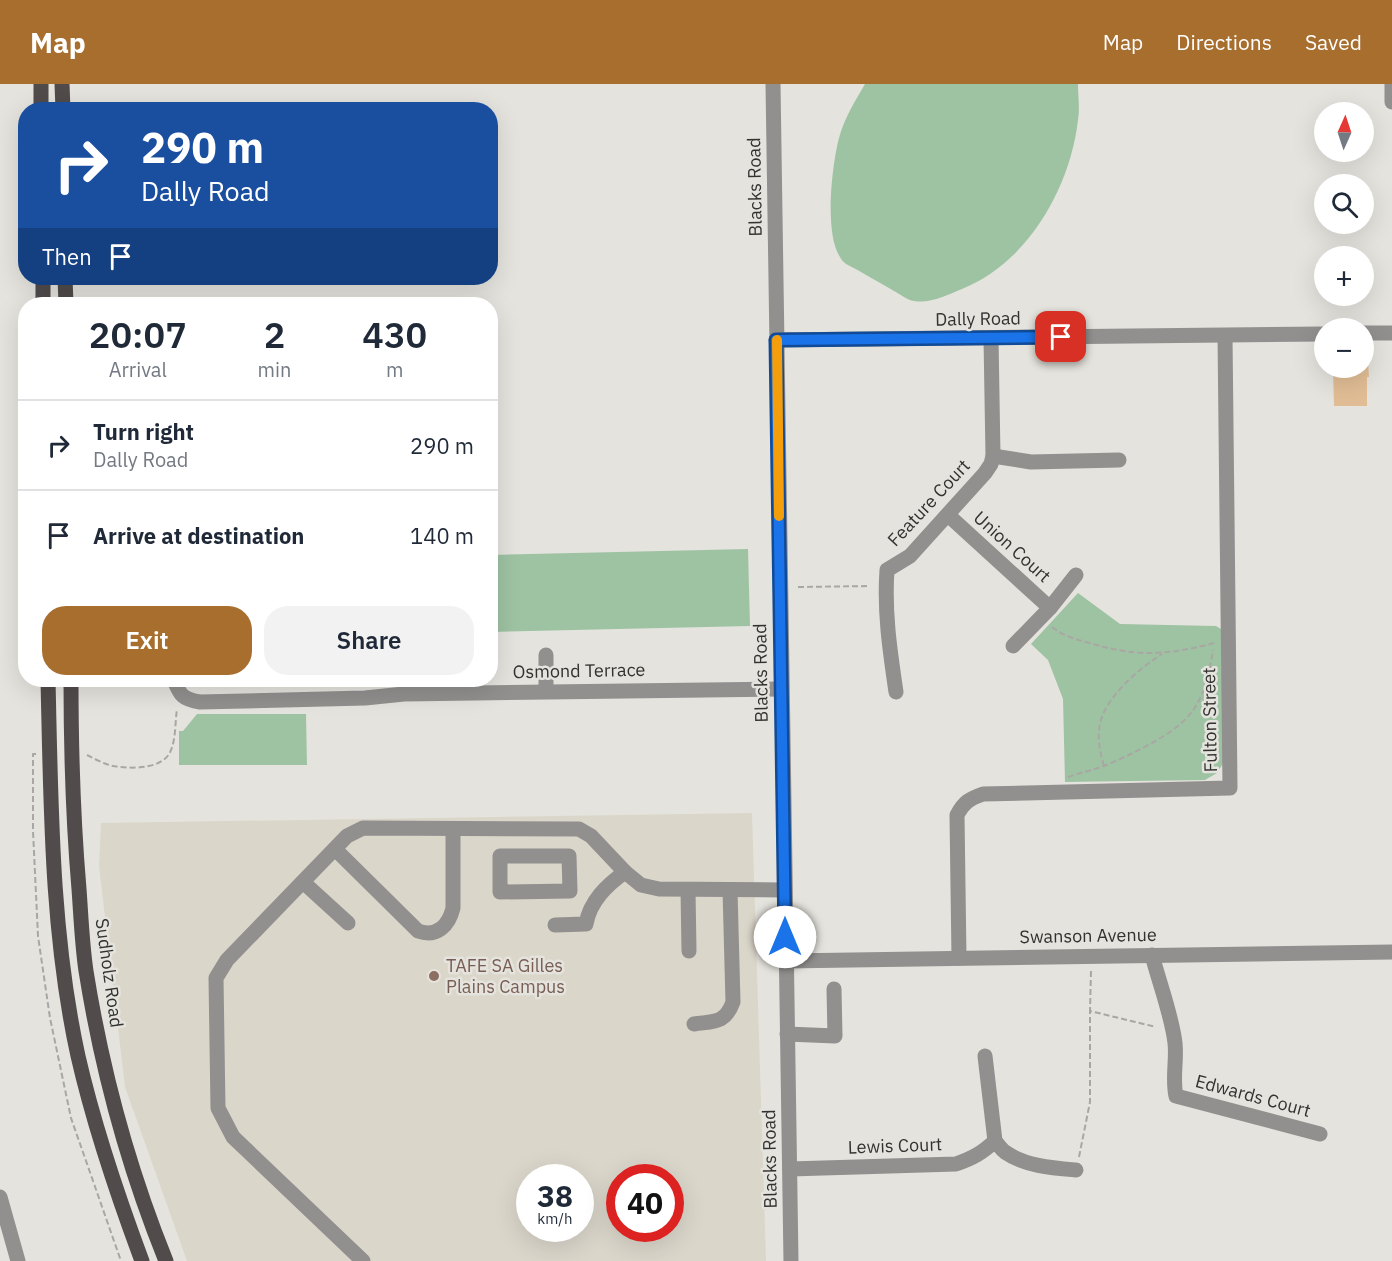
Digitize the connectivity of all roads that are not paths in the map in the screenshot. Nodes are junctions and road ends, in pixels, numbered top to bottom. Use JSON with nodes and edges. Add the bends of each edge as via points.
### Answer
{"nodes":[{"id":1,"x":40,"y":84,"type":"edge"},
{"id":2,"x":62,"y":84,"type":"edge"},
{"id":3,"x":772,"y":84,"type":"edge"},
{"id":4,"x":1392,"y":84,"type":"edge"},
{"id":5,"x":41,"y":102,"type":"edge"},
{"id":6,"x":63,"y":102,"type":"edge"},
{"id":7,"x":1392,"y":102,"type":"edge"},
{"id":8,"x":1374,"y":333,"type":"edge"},
{"id":9,"x":1392,"y":333,"type":"edge"},
{"id":10,"x":1314,"y":334,"type":"edge"},
{"id":11,"x":1225,"y":336,"type":"junction"},
{"id":12,"x":991,"y":338,"type":"junction"},
{"id":13,"x":776,"y":340,"type":"junction"},
{"id":14,"x":993,"y":456,"type":"junction"},
{"id":15,"x":1119,"y":460,"type":"dead end"},
{"id":16,"x":948,"y":516,"type":"junction"},
{"id":17,"x":1076,"y":575,"type":"dead end"},
{"id":18,"x":1050,"y":608,"type":"junction"},
{"id":19,"x":1013,"y":646,"type":"dead end"},
{"id":20,"x":546,"y":654,"type":"dead end"},
{"id":21,"x":48,"y":687,"type":"edge"},
{"id":22,"x":70,"y":687,"type":"edge"},
{"id":23,"x":177,"y":687,"type":"edge"},
{"id":24,"x":781,"y":689,"type":"junction"},
{"id":25,"x":546,"y":691,"type":"junction"},
{"id":26,"x":896,"y":692,"type":"dead end"},
{"id":27,"x":453,"y":829,"type":"junction"},
{"id":28,"x":510,"y":829,"type":"junction"},
{"id":29,"x":335,"y":849,"type":"junction"},
{"id":30,"x":510,"y":856,"type":"junction"},
{"id":31,"x":625,"y":872,"type":"junction"},
{"id":32,"x":303,"y":882,"type":"junction"},
{"id":33,"x":688,"y":890,"type":"junction"},
{"id":34,"x":730,"y":890,"type":"junction"},
{"id":35,"x":784,"y":890,"type":"junction"},
{"id":36,"x":348,"y":924,"type":"dead end"},
{"id":37,"x":555,"y":925,"type":"dead end"},
{"id":38,"x":689,"y":951,"type":"dead end"},
{"id":39,"x":1392,"y":952,"type":"edge"},
{"id":40,"x":1152,"y":955,"type":"junction"},
{"id":41,"x":958,"y":958,"type":"junction"},
{"id":42,"x":785,"y":961,"type":"junction"},
{"id":43,"x":834,"y":989,"type":"dead end"},
{"id":44,"x":694,"y":1024,"type":"dead end"},
{"id":45,"x":787,"y":1034,"type":"junction"},
{"id":46,"x":986,"y":1056,"type":"dead end"},
{"id":47,"x":1320,"y":1134,"type":"dead end"},
{"id":48,"x":995,"y":1141,"type":"junction"},
{"id":49,"x":1078,"y":1164,"type":"road end"},
{"id":50,"x":790,"y":1169,"type":"junction"},
{"id":51,"x":0,"y":1197,"type":"edge"},
{"id":52,"x":18,"y":1261,"type":"edge"},
{"id":53,"x":142,"y":1261,"type":"edge"},
{"id":54,"x":166,"y":1261,"type":"edge"},
{"id":55,"x":363,"y":1261,"type":"edge"},
{"id":56,"x":790,"y":1261,"type":"edge"}],
"edges":[{"from":1,"to":5,"type":"main road"},
{"from":2,"to":6,"type":"main road"},
{"from":3,"to":13,"type":"street","name":"Blacks Road"},
{"from":4,"to":7,"type":"street"},
{"from":8,"to":9,"type":"street"},
{"from":10,"to":11,"type":"street","name":"Dally Road"},
{"from":11,"to":12,"type":"street","name":"Dally Road"},
{"from":11,"to":41,"type":"street","name":"Fulton Street","via":[[1230,788],[983,794],[972,798],[957,815]]},
{"from":12,"to":13,"type":"street","name":"Dally Road"},
{"from":12,"to":14,"type":"street","name":"Feature Court"},
{"from":13,"to":24,"type":"street","name":"Blacks Road"},
{"from":14,"to":15,"type":"street","name":"Feature Court","via":[[1031,462]]},
{"from":14,"to":16,"type":"street","name":"Feature Court","via":[[986,473]]},
{"from":16,"to":18,"type":"street","name":"Union Court"},
{"from":16,"to":26,"type":"street","name":"Feature Court","via":[[909,556],[887,570],[887,629]]},
{"from":17,"to":18,"type":"street","name":"Union Court"},
{"from":18,"to":19,"type":"street","name":"Union Court"},
{"from":20,"to":25,"type":"street"},
{"from":21,"to":53,"type":"main road","via":[[55,891],[68,1001],[104,1154]]},
{"from":22,"to":54,"type":"main road","name":"Sudholz Road","via":[[75,845],[95,1023],[111,1099]]},
{"from":23,"to":25,"type":"street","name":"Osmond Terrace","via":[[187,700],[200,702]]},
{"from":24,"to":25,"type":"street","name":"Osmond Terrace"},
{"from":24,"to":35,"type":"street","name":"Blacks Road"},
{"from":27,"to":28,"type":"street"},
{"from":27,"to":29,"type":"street","via":[[363,828],[347,836]]},
{"from":27,"to":29,"type":"street","via":[[453,908],[451,917],[431,934],[418,931]]},
{"from":28,"to":30,"type":"street"},
{"from":28,"to":31,"type":"street","via":[[579,830],[591,836]]},
{"from":29,"to":32,"type":"street"},
{"from":30,"to":30,"type":"street","via":[[569,856],[570,891],[500,892],[500,856]]},
{"from":31,"to":33,"type":"street","via":[[641,885]]},
{"from":31,"to":37,"type":"street","via":[[601,893],[586,924]]},
{"from":32,"to":36,"type":"street"},
{"from":32,"to":55,"type":"street","via":[[227,960],[216,978],[218,1108],[233,1137]]},
{"from":33,"to":34,"type":"street"},
{"from":33,"to":38,"type":"street"},
{"from":34,"to":35,"type":"street"},
{"from":34,"to":44,"type":"street","via":[[733,1002],[720,1020]]},
{"from":35,"to":42,"type":"street","name":"Blacks Road"},
{"from":39,"to":40,"type":"street","name":"Swanson Avenue"},
{"from":40,"to":41,"type":"street","name":"Swanson Avenue"},
{"from":40,"to":47,"type":"street","name":"Edwards Court","via":[[1175,1043],[1176,1096]]},
{"from":41,"to":42,"type":"street","name":"Swanson Avenue"},
{"from":42,"to":45,"type":"street","name":"Blacks Road"},
{"from":43,"to":45,"type":"street","via":[[835,1036]]},
{"from":45,"to":50,"type":"street","name":"Blacks Road"},
{"from":46,"to":48,"type":"street"},
{"from":48,"to":49,"type":"street","via":[[1032,1165],[1050,1168]]},
{"from":48,"to":50,"type":"street","name":"Lewis Court","via":[[984,1151],[956,1164]]},
{"from":50,"to":56,"type":"street","name":"Blacks Road"},
{"from":51,"to":52,"type":"street"}]}
